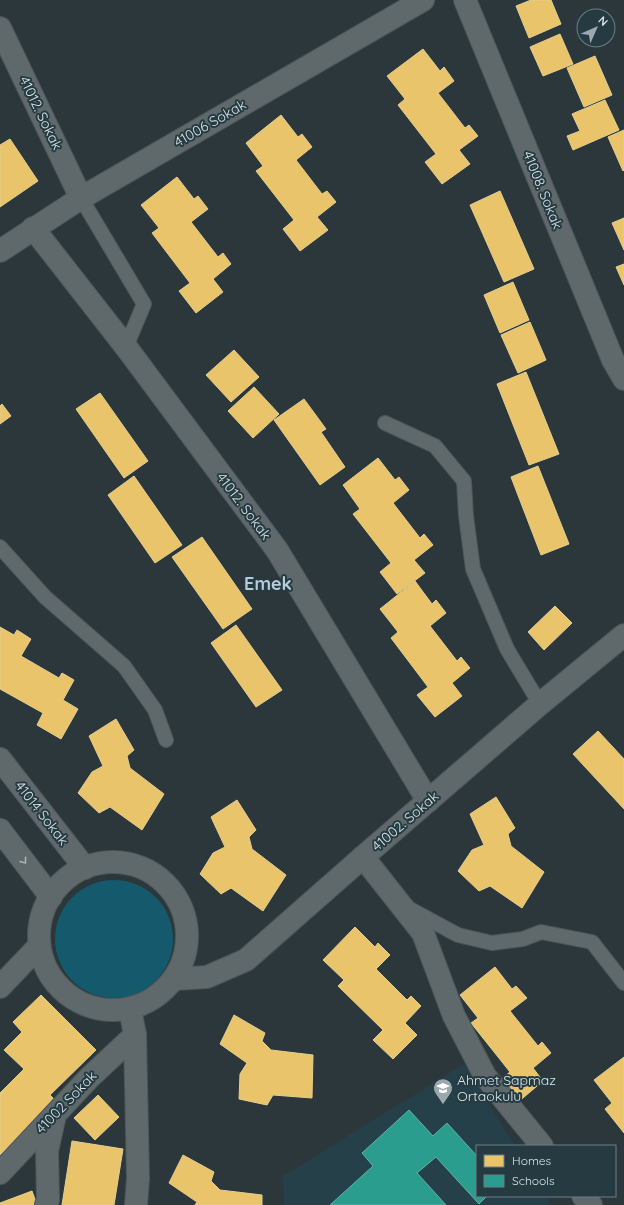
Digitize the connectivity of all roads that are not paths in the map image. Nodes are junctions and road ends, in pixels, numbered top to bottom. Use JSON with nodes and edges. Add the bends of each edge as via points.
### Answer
{"nodes":[{"id":1,"x":423,"y":0,"type":"edge"},
{"id":2,"x":465,"y":0,"type":"edge"},
{"id":3,"x":0,"y":28,"type":"edge"},
{"id":4,"x":81,"y":198,"type":"junction"},
{"id":5,"x":33,"y":228,"type":"junction"},
{"id":6,"x":0,"y":251,"type":"edge"},
{"id":7,"x":126,"y":347,"type":"junction"},
{"id":8,"x":624,"y":379,"type":"edge"},
{"id":9,"x":385,"y":423,"type":"dead end"},
{"id":10,"x":0,"y":547,"type":"edge"},
{"id":11,"x":624,"y":636,"type":"edge"},
{"id":12,"x":540,"y":704,"type":"junction"},
{"id":13,"x":166,"y":740,"type":"dead end"},
{"id":14,"x":0,"y":759,"type":"edge"},
{"id":15,"x":428,"y":801,"type":"junction"},
{"id":16,"x":0,"y":830,"type":"edge"},
{"id":17,"x":363,"y":857,"type":"junction"},
{"id":18,"x":85,"y":868,"type":"junction"},
{"id":19,"x":51,"y":897,"type":"junction"},
{"id":20,"x":399,"y":904,"type":"junction"},
{"id":21,"x":39,"y":946,"type":"junction"},
{"id":22,"x":175,"y":979,"type":"junction"},
{"id":23,"x":624,"y":983,"type":"edge"},
{"id":24,"x":0,"y":986,"type":"edge"},
{"id":25,"x":130,"y":1009,"type":"junction"},
{"id":26,"x":135,"y":1035,"type":"junction"},
{"id":27,"x":55,"y":1113,"type":"junction"},
{"id":28,"x":541,"y":1145,"type":"edge"},
{"id":29,"x":0,"y":1173,"type":"edge"},
{"id":30,"x":585,"y":1197,"type":"edge"},
{"id":31,"x":46,"y":1205,"type":"edge"},
{"id":32,"x":136,"y":1205,"type":"edge"},
{"id":33,"x":591,"y":1205,"type":"edge"}],
"edges":[{"from":1,"to":4,"type":"street","name":"41006 Sokak"},
{"from":2,"to":8,"type":"street","name":"41008. Sokak","via":[[612,360]]},
{"from":3,"to":4,"type":"street","name":"41012. Sokak"},
{"from":4,"to":5,"type":"street","name":"41006 Sokak"},
{"from":4,"to":7,"type":"lane","via":[[144,304]]},
{"from":5,"to":6,"type":"street","name":"41006 Sokak"},
{"from":5,"to":7,"type":"street","name":"41012. Sokak"},
{"from":7,"to":15,"type":"street","name":"41012. Sokak","via":[[277,550]]},
{"from":9,"to":12,"type":"lane","via":[[435,446],[464,481],[474,569],[507,649]]},
{"from":10,"to":13,"type":"lane","via":[[46,597],[124,666],[155,710]]},
{"from":11,"to":12,"type":"street","name":"41002. Sokak"},
{"from":12,"to":15,"type":"street","name":"41002. Sokak"},
{"from":14,"to":18,"type":"street","name":"41014 Sokak"},
{"from":15,"to":17,"type":"street","name":"41002. Sokak"},
{"from":16,"to":19,"type":"street","one_way":true},
{"from":17,"to":20,"type":"street"},
{"from":17,"to":22,"type":"street","name":"41002. Sokak","via":[[246,960],[207,977]]},
{"from":18,"to":19,"type":"street","via":[[59,883]]},
{"from":18,"to":22,"type":"street","via":[[91,864],[112,861],[138,866],[160,877],[177,897],[188,931],[186,957]]},
{"from":19,"to":21,"type":"street","via":[[41,912]]},
{"from":20,"to":23,"type":"lane","via":[[458,935],[492,943],[523,939],[541,932],[592,942]]},
{"from":20,"to":28,"type":"street","via":[[423,933],[454,1016],[485,1076]]},
{"from":21,"to":24,"type":"street"},
{"from":21,"to":25,"type":"street","via":[[43,966],[58,988],[85,1007],[111,1012]]},
{"from":22,"to":25,"type":"street","via":[[156,998]]},
{"from":25,"to":26,"type":"street"},
{"from":26,"to":27,"type":"street","name":"41002 Sokak"},
{"from":26,"to":32,"type":"street","via":[[138,1179]]},
{"from":27,"to":29,"type":"street","name":"41002 Sokak"},
{"from":27,"to":31,"type":"street","via":[[47,1151]]},
{"from":30,"to":33,"type":"street"}]}
